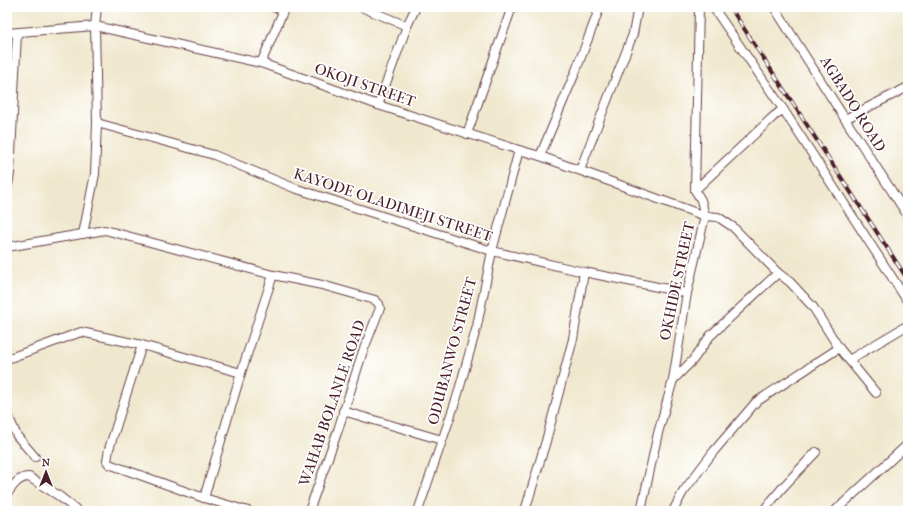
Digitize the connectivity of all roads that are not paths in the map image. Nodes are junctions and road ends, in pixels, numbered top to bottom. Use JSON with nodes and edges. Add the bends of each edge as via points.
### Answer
{"nodes":[{"id":1,"x":97,"y":7,"type":"edge"},
{"id":2,"x":273,"y":7,"type":"edge"},
{"id":3,"x":361,"y":7,"type":"edge"},
{"id":4,"x":416,"y":7,"type":"edge"},
{"id":5,"x":512,"y":7,"type":"edge"},
{"id":6,"x":600,"y":7,"type":"edge"},
{"id":7,"x":638,"y":7,"type":"edge"},
{"id":8,"x":700,"y":7,"type":"edge"},
{"id":9,"x":713,"y":7,"type":"edge"},
{"id":10,"x":774,"y":7,"type":"edge"},
{"id":11,"x":284,"y":9,"type":"edge"},
{"id":12,"x":95,"y":26,"type":"junction"},
{"id":13,"x":407,"y":26,"type":"junction"},
{"id":14,"x":7,"y":33,"type":"edge"},
{"id":15,"x":16,"y":33,"type":"junction"},
{"id":16,"x":261,"y":63,"type":"junction"},
{"id":17,"x":908,"y":87,"type":"edge"},
{"id":18,"x":378,"y":105,"type":"junction"},
{"id":19,"x":782,"y":109,"type":"junction"},
{"id":20,"x":845,"y":119,"type":"junction"},
{"id":21,"x":98,"y":123,"type":"junction"},
{"id":22,"x":467,"y":134,"type":"junction"},
{"id":23,"x":518,"y":150,"type":"junction"},
{"id":24,"x":540,"y":156,"type":"junction"},
{"id":25,"x":580,"y":170,"type":"junction"},
{"id":26,"x":7,"y":189,"type":"edge"},
{"id":27,"x":695,"y":190,"type":"junction"},
{"id":28,"x":705,"y":216,"type":"junction"},
{"id":29,"x":908,"y":216,"type":"edge"},
{"id":30,"x":83,"y":234,"type":"junction"},
{"id":31,"x":7,"y":247,"type":"edge"},
{"id":32,"x":492,"y":251,"type":"junction"},
{"id":33,"x":584,"y":272,"type":"junction"},
{"id":34,"x":778,"y":273,"type":"junction"},
{"id":35,"x":273,"y":275,"type":"junction"},
{"id":36,"x":686,"y":293,"type":"junction"},
{"id":37,"x":908,"y":302,"type":"edge"},
{"id":38,"x":908,"y":324,"type":"edge"},
{"id":39,"x":142,"y":345,"type":"junction"},
{"id":40,"x":839,"y":348,"type":"junction"},
{"id":41,"x":7,"y":359,"type":"edge"},
{"id":42,"x":849,"y":360,"type":"junction"},
{"id":43,"x":241,"y":373,"type":"junction"},
{"id":44,"x":673,"y":380,"type":"junction"},
{"id":45,"x":876,"y":393,"type":"dead end"},
{"id":46,"x":343,"y":411,"type":"junction"},
{"id":47,"x":7,"y":414,"type":"edge"},
{"id":48,"x":442,"y":440,"type":"junction"},
{"id":49,"x":908,"y":444,"type":"edge"},
{"id":50,"x":816,"y":452,"type":"dead end"},
{"id":51,"x":35,"y":457,"type":"dead end"},
{"id":52,"x":7,"y":494,"type":"edge"},
{"id":53,"x":204,"y":498,"type":"junction"},
{"id":54,"x":78,"y":511,"type":"edge"},
{"id":55,"x":248,"y":511,"type":"edge"},
{"id":56,"x":309,"y":511,"type":"edge"},
{"id":57,"x":418,"y":511,"type":"edge"},
{"id":58,"x":525,"y":511,"type":"edge"},
{"id":59,"x":641,"y":511,"type":"edge"},
{"id":60,"x":673,"y":511,"type":"edge"},
{"id":61,"x":763,"y":511,"type":"edge"},
{"id":62,"x":835,"y":511,"type":"edge"}],
"edges":[{"from":1,"to":12,"type":"street"},
{"from":2,"to":11,"type":"street"},
{"from":3,"to":13,"type":"street"},
{"from":4,"to":13,"type":"street"},
{"from":5,"to":22,"type":"street"},
{"from":6,"to":24,"type":"street"},
{"from":7,"to":25,"type":"street","via":[[633,34]]},
{"from":8,"to":27,"type":"street","name":"OKHIDE STREET"},
{"from":9,"to":19,"type":"street"},
{"from":10,"to":20,"type":"street","name":"AGBADO ROAD"},
{"from":11,"to":16,"type":"street"},
{"from":12,"to":15,"type":"street","name":"OKOJI STREET"},
{"from":12,"to":16,"type":"street","name":"OKOJI STREET"},
{"from":12,"to":21,"type":"street"},
{"from":13,"to":18,"type":"street"},
{"from":14,"to":15,"type":"street","name":"OKOJI STREET"},
{"from":15,"to":26,"type":"street","via":[[10,174]]},
{"from":16,"to":18,"type":"street","name":"OKOJI STREET"},
{"from":17,"to":20,"type":"street"},
{"from":18,"to":22,"type":"street","name":"OKOJI STREET"},
{"from":19,"to":27,"type":"street"},
{"from":19,"to":37,"type":"street"},
{"from":20,"to":29,"type":"street","name":"AGBADO ROAD"},
{"from":21,"to":30,"type":"street","via":[[95,174]]},
{"from":21,"to":32,"type":"street","name":"KAYODE OLADIMEJI STREET","via":[[214,155],[294,188]]},
{"from":22,"to":23,"type":"street","name":"OKOJI STREET"},
{"from":23,"to":24,"type":"street","name":"OKOJI STREET"},
{"from":23,"to":32,"type":"street","name":"ODUBANWO STREET"},
{"from":24,"to":25,"type":"street","name":"OKOJI STREET"},
{"from":25,"to":28,"type":"street","name":"OKOJI STREET"},
{"from":27,"to":28,"type":"street","name":"OKHIDE STREET","via":[[701,200]]},
{"from":28,"to":34,"type":"street","name":"OKOJI STREET","via":[[718,217],[733,227]]},
{"from":28,"to":36,"type":"street","name":"OKHIDE STREET"},
{"from":30,"to":31,"type":"street"},
{"from":30,"to":35,"type":"street","via":[[105,230]]},
{"from":32,"to":33,"type":"street","name":"KAYODE OLADIMEJI STREET"},
{"from":32,"to":48,"type":"street","name":"ODUBANWO STREET","via":[[476,326]]},
{"from":33,"to":36,"type":"street","name":"KAYODE OLADIMEJI STREET"},
{"from":33,"to":58,"type":"street","via":[[573,340]]},
{"from":34,"to":40,"type":"street","name":"OKOJI STREET","via":[[814,307]]},
{"from":34,"to":44,"type":"street","via":[[710,336],[693,360]]},
{"from":35,"to":43,"type":"street"},
{"from":35,"to":46,"type":"street","name":"WAHAB BOLANLE ROAD","via":[[322,285],[375,300],[379,304],[380,308]]},
{"from":36,"to":44,"type":"street","name":"OKHIDE STREET"},
{"from":38,"to":42,"type":"street"},
{"from":39,"to":41,"type":"street","via":[[81,332]]},
{"from":39,"to":43,"type":"street"},
{"from":39,"to":53,"type":"street","via":[[107,461],[109,464]]},
{"from":40,"to":42,"type":"street","name":"OKOJI STREET"},
{"from":40,"to":60,"type":"street","via":[[756,402],[714,451],[683,492]]},
{"from":42,"to":45,"type":"street","name":"OKOJI STREET"},
{"from":43,"to":53,"type":"street"},
{"from":44,"to":59,"type":"street","name":"OKHIDE STREET"},
{"from":46,"to":48,"type":"street"},
{"from":46,"to":56,"type":"street","name":"WAHAB BOLANLE ROAD"},
{"from":47,"to":51,"type":"street","via":[[17,436]]},
{"from":48,"to":57,"type":"street","name":"ODUBANWO STREET"},
{"from":49,"to":62,"type":"street"},
{"from":50,"to":61,"type":"street"},
{"from":52,"to":54,"type":"street","via":[[19,480],[29,478]]},
{"from":53,"to":55,"type":"street"}]}
